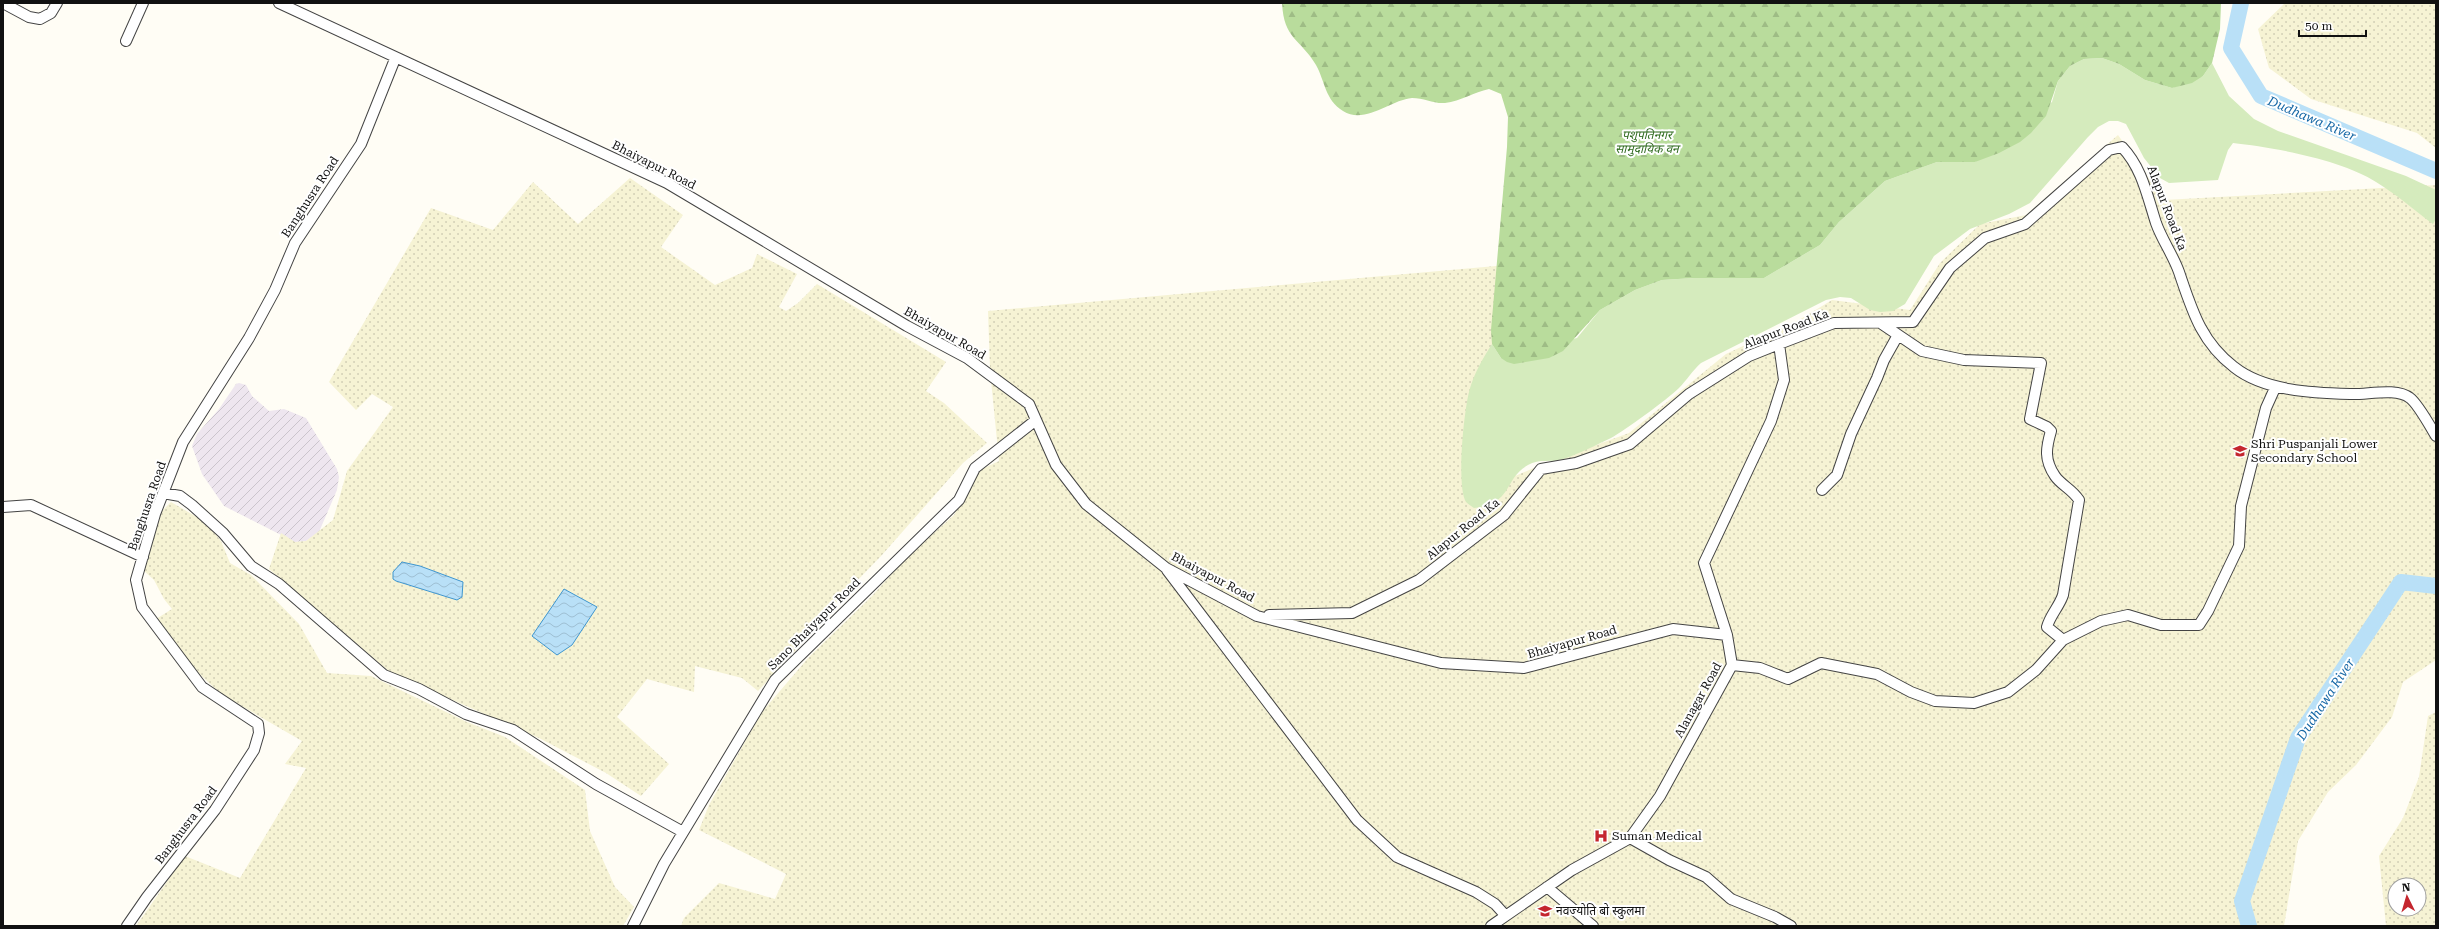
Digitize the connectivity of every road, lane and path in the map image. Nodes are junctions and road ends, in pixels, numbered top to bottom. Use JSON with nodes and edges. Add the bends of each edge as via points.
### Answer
{"nodes":[{"id":1,"x":3,"y":3,"type":"edge"},
{"id":2,"x":57,"y":3,"type":"edge"},
{"id":3,"x":143,"y":3,"type":"edge"},
{"id":4,"x":279,"y":3,"type":"edge"},
{"id":5,"x":126,"y":41,"type":"dead end"},
{"id":6,"x":395,"y":59,"type":"junction"},
{"id":7,"x":1882,"y":324,"type":"junction"},
{"id":8,"x":1898,"y":335,"type":"junction"},
{"id":9,"x":1779,"y":344,"type":"junction"},
{"id":10,"x":2275,"y":388,"type":"junction"},
{"id":11,"x":1036,"y":420,"type":"junction"},
{"id":12,"x":2436,"y":436,"type":"edge"},
{"id":13,"x":1822,"y":490,"type":"dead end"},
{"id":14,"x":163,"y":493,"type":"junction"},
{"id":15,"x":3,"y":507,"type":"edge"},
{"id":16,"x":143,"y":557,"type":"junction"},
{"id":17,"x":1166,"y":568,"type":"junction"},
{"id":18,"x":1257,"y":616,"type":"junction"},
{"id":19,"x":1727,"y":635,"type":"junction"},
{"id":20,"x":2063,"y":640,"type":"junction"},
{"id":21,"x":1732,"y":665,"type":"junction"},
{"id":22,"x":683,"y":832,"type":"junction"},
{"id":23,"x":1630,"y":838,"type":"junction"},
{"id":24,"x":1547,"y":887,"type":"junction"},
{"id":25,"x":1505,"y":915,"type":"junction"},
{"id":26,"x":128,"y":926,"type":"edge"},
{"id":27,"x":633,"y":926,"type":"edge"},
{"id":28,"x":1491,"y":926,"type":"edge"},
{"id":29,"x":1503,"y":926,"type":"edge"},
{"id":30,"x":1593,"y":926,"type":"edge"},
{"id":31,"x":1791,"y":926,"type":"edge"}],
"edges":[{"from":1,"to":2,"type":"street","via":[[29,17],[40,19],[51,13]]},
{"from":3,"to":5,"type":"street"},
{"from":4,"to":6,"type":"street","name":"Bhaiyapur Road"},
{"from":6,"to":11,"type":"street","name":"Bhaiyapur Road","via":[[667,183],[900,322],[967,358],[1029,404]]},
{"from":6,"to":14,"type":"street","name":"Banghusra Road","via":[[361,144],[295,243],[275,290],[249,338],[183,442]]},
{"from":7,"to":8,"type":"street"},
{"from":7,"to":9,"type":"street","name":"Alapur Road Ka","via":[[1834,323]]},
{"from":7,"to":10,"type":"street","name":"Alapur Road Ka","via":[[1912,322],[1950,268],[1985,238],[2025,224],[2109,150],[2122,147],[2141,173],[2157,225],[2206,340],[2235,368]]},
{"from":8,"to":13,"type":"street","via":[[1850,434],[1837,475]]},
{"from":8,"to":20,"type":"street","via":[[1922,351],[1964,360],[2041,363],[2030,419],[2047,426],[2051,431],[2045,452],[2055,476],[2073,491],[2079,500],[2063,595],[2050,616],[2047,627]]},
{"from":9,"to":18,"type":"street","name":"Alapur Road Ka","via":[[1749,356],[1690,394],[1630,444],[1576,463],[1541,470],[1504,515],[1419,580],[1352,613]]},
{"from":9,"to":19,"type":"street","name":"Alanagar Road","via":[[1784,380],[1771,421],[1704,563]]},
{"from":10,"to":12,"type":"street","name":"Alapur Road Ka","via":[[2351,394],[2396,393],[2410,398]]},
{"from":10,"to":20,"type":"street","via":[[2266,408],[2241,506],[2239,546],[2199,625],[2161,625],[2128,614],[2101,621]]},
{"from":11,"to":17,"type":"street","name":"Bhaiyapur Road","via":[[1056,465],[1086,504]]},
{"from":11,"to":22,"type":"street","name":"Sano Bhaiyapur Road","via":[[975,468],[959,500],[775,680]]},
{"from":14,"to":16,"type":"street","name":"Banghusra Road"},
{"from":14,"to":22,"type":"street","via":[[180,496],[192,505],[222,533],[251,566],[279,584],[384,675],[419,689],[466,714],[512,730],[596,784]]},
{"from":15,"to":16,"type":"street","via":[[31,506]]},
{"from":16,"to":26,"type":"street","name":"Banghusra Road","via":[[136,580],[142,607],[202,687],[258,724],[259,733],[254,750],[215,810],[147,897]]},
{"from":17,"to":18,"type":"street","name":"Bhaiyapur Road"},
{"from":17,"to":25,"type":"street","via":[[1357,820],[1398,857],[1476,892],[1495,904]]},
{"from":18,"to":19,"type":"street","name":"Bhaiyapur Road","via":[[1441,663],[1524,668],[1673,629]]},
{"from":19,"to":21,"type":"street","name":"Alanagar Road"},
{"from":20,"to":21,"type":"street","via":[[2036,670],[2008,692],[1974,703],[1935,701],[1877,674],[1821,664],[1788,679],[1760,668]]},
{"from":21,"to":23,"type":"street","name":"Alanagar Road","via":[[1660,796]]},
{"from":22,"to":27,"type":"street","name":"Sano Bhaiyapur Road"},
{"from":23,"to":24,"type":"street","name":"Alanagar Road"},
{"from":23,"to":31,"type":"street","via":[[1706,877],[1731,899],[1775,916]]},
{"from":24,"to":25,"type":"street","name":"Alanagar Road"},
{"from":24,"to":30,"type":"street"},
{"from":25,"to":28,"type":"street","name":"Alanagar Road"},
{"from":25,"to":29,"type":"street"}]}
